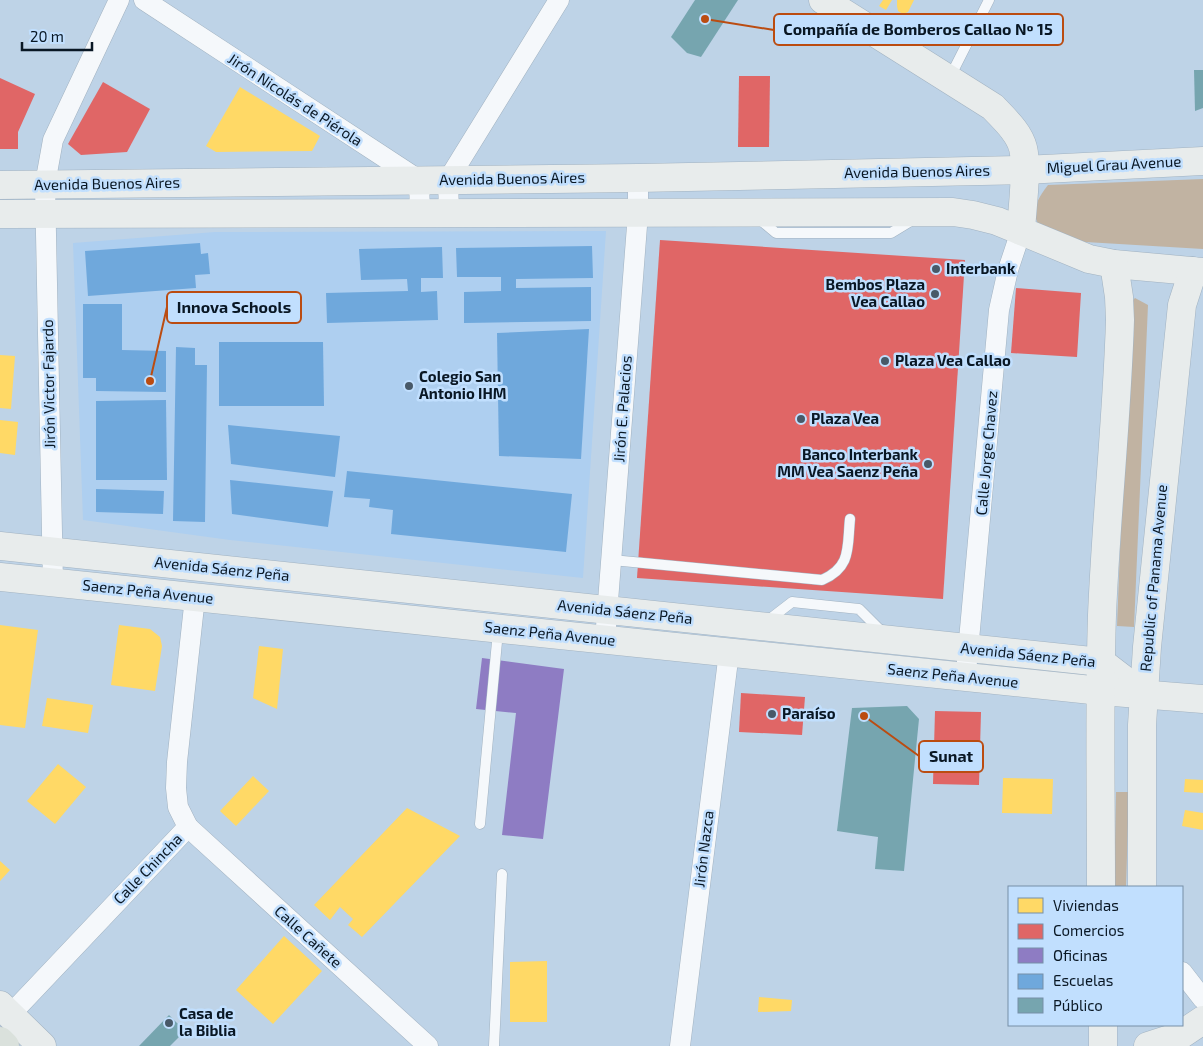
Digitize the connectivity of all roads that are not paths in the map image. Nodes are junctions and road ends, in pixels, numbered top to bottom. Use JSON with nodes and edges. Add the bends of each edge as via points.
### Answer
{"nodes":[{"id":1,"x":119,"y":0,"type":"edge"},
{"id":2,"x":144,"y":0,"type":"edge"},
{"id":3,"x":559,"y":0,"type":"edge"},
{"id":4,"x":823,"y":0,"type":"edge"},
{"id":5,"x":989,"y":0,"type":"edge"},
{"id":6,"x":948,"y":79,"type":"junction"},
{"id":7,"x":1203,"y":161,"type":"edge"},
{"id":8,"x":1024,"y":170,"type":"junction"},
{"id":9,"x":638,"y":178,"type":"junction"},
{"id":10,"x":419,"y":180,"type":"junction"},
{"id":11,"x":448,"y":180,"type":"junction"},
{"id":12,"x":0,"y":184,"type":"edge"},
{"id":13,"x":45,"y":184,"type":"junction"},
{"id":14,"x":449,"y":213,"type":"junction"},
{"id":15,"x":638,"y":213,"type":"junction"},
{"id":16,"x":0,"y":214,"type":"edge"},
{"id":17,"x":46,"y":214,"type":"junction"},
{"id":18,"x":420,"y":214,"type":"junction"},
{"id":19,"x":1021,"y":231,"type":"junction"},
{"id":20,"x":1114,"y":264,"type":"junction"},
{"id":21,"x":1198,"y":271,"type":"edge"},
{"id":22,"x":850,"y":519,"type":"dead end"},
{"id":23,"x":0,"y":546,"type":"edge"},
{"id":24,"x":53,"y":551,"type":"junction"},
{"id":25,"x":612,"y":560,"type":"junction"},
{"id":26,"x":0,"y":577,"type":"edge"},
{"id":27,"x":53,"y":583,"type":"junction"},
{"id":28,"x":195,"y":598,"type":"junction"},
{"id":29,"x":608,"y":610,"type":"junction"},
{"id":30,"x":498,"y":629,"type":"junction"},
{"id":31,"x":605,"y":640,"type":"junction"},
{"id":32,"x":969,"y":648,"type":"junction"},
{"id":33,"x":729,"y":652,"type":"junction"},
{"id":34,"x":1101,"y":662,"type":"junction"},
{"id":35,"x":966,"y":677,"type":"junction"},
{"id":36,"x":1101,"y":691,"type":"junction"},
{"id":37,"x":1144,"y":695,"type":"junction"},
{"id":38,"x":1203,"y":699,"type":"edge"},
{"id":39,"x":480,"y":824,"type":"dead end"},
{"id":40,"x":188,"y":827,"type":"junction"},
{"id":41,"x":502,"y":874,"type":"dead end"},
{"id":42,"x":1101,"y":886,"type":"edge"},
{"id":43,"x":1142,"y":886,"type":"edge"},
{"id":44,"x":1183,"y":973,"type":"edge"},
{"id":45,"x":1203,"y":999,"type":"edge"},
{"id":46,"x":5,"y":1010,"type":"edge"},
{"id":47,"x":1203,"y":1020,"type":"edge"},
{"id":48,"x":1103,"y":1026,"type":"edge"},
{"id":49,"x":1142,"y":1026,"type":"edge"},
{"id":50,"x":0,"y":1041,"type":"edge"},
{"id":51,"x":5,"y":1046,"type":"edge"},
{"id":52,"x":42,"y":1046,"type":"edge"},
{"id":53,"x":428,"y":1046,"type":"edge"},
{"id":54,"x":494,"y":1046,"type":"edge"},
{"id":55,"x":680,"y":1046,"type":"edge"},
{"id":56,"x":1103,"y":1046,"type":"edge"},
{"id":57,"x":1142,"y":1046,"type":"edge"},
{"id":58,"x":1148,"y":1046,"type":"edge"}],
"edges":[{"from":1,"to":13,"type":"street","name":"Jirón Victor Fajardo","via":[[52,140]]},
{"from":2,"to":10,"type":"street","name":"Jirón Nicolás de Piérola"},
{"from":3,"to":11,"type":"street"},
{"from":4,"to":6,"type":"main road"},
{"from":5,"to":6,"type":"lane"},
{"from":6,"to":8,"type":"main road","via":[[993,107],[1013,129],[1023,148]]},
{"from":7,"to":8,"type":"main road","name":"Miguel Grau Avenue"},
{"from":8,"to":9,"type":"main road","name":"Avenida Buenos Aires"},
{"from":8,"to":19,"type":"main road"},
{"from":9,"to":11,"type":"main road","name":"Avenida Buenos Aires"},
{"from":9,"to":15,"type":"street","name":"Jirón E. Palacios"},
{"from":10,"to":11,"type":"main road","name":"Avenida Buenos Aires"},
{"from":10,"to":13,"type":"main road","name":"Avenida Buenos Aires"},
{"from":10,"to":18,"type":"street"},
{"from":11,"to":14,"type":"street"},
{"from":12,"to":13,"type":"main road","name":"Avenida Buenos Aires"},
{"from":13,"to":17,"type":"street","name":"Jirón Victor Fajardo"},
{"from":14,"to":15,"type":"main road","name":"Avenida Buenos Aires"},
{"from":14,"to":18,"type":"main road","name":"Avenida Buenos Aires"},
{"from":15,"to":19,"type":"main road","name":"Avenida Buenos Aires","via":[[923,212],[973,215]]},
{"from":15,"to":25,"type":"street","name":"Jirón E. Palacios"},
{"from":16,"to":17,"type":"main road","name":"Avenida Buenos Aires"},
{"from":17,"to":18,"type":"main road","name":"Avenida Buenos Aires"},
{"from":17,"to":24,"type":"street","name":"Jirón Victor Fajardo"},
{"from":19,"to":20,"type":"main road","name":"Avenida Buenos Aires","via":[[1089,259]]},
{"from":19,"to":32,"type":"street","name":"Calle Jorge Chavez","via":[[1008,270],[1000,310]]},
{"from":20,"to":21,"type":"main road","name":"Avenida Buenos Aires"},
{"from":20,"to":34,"type":"main road","via":[[1120,330],[1107,508]]},
{"from":21,"to":37,"type":"main road","name":"Republic of Panama Avenue","via":[[1182,305],[1146,647]]},
{"from":22,"to":25,"type":"lane","via":[[843,564],[835,574],[822,580]]},
{"from":23,"to":24,"type":"main road"},
{"from":24,"to":27,"type":"street","name":"Jirón Victor Fajardo"},
{"from":24,"to":29,"type":"main road","name":"Avenida Sáenz Peña"},
{"from":25,"to":29,"type":"street","name":"Jirón E. Palacios"},
{"from":26,"to":27,"type":"main road","name":"Saenz Peña Avenue"},
{"from":27,"to":28,"type":"main road","name":"Saenz Peña Avenue"},
{"from":28,"to":30,"type":"main road","name":"Saenz Peña Avenue"},
{"from":28,"to":40,"type":"street","name":"Calle Chincha","via":[[176,788],[178,807]]},
{"from":29,"to":31,"type":"street","name":"Jirón E. Palacios"},
{"from":29,"to":32,"type":"main road","name":"Avenida Sáenz Peña"},
{"from":30,"to":31,"type":"main road","name":"Saenz Peña Avenue"},
{"from":30,"to":39,"type":"lane"},
{"from":31,"to":33,"type":"main road","name":"Saenz Peña Avenue"},
{"from":32,"to":34,"type":"main road","name":"Avenida Sáenz Peña"},
{"from":32,"to":35,"type":"street","name":"Calle Jorge Chavez"},
{"from":33,"to":35,"type":"main road","name":"Saenz Peña Avenue"},
{"from":33,"to":55,"type":"street","name":"Jirón Nazca"},
{"from":34,"to":36,"type":"main road"},
{"from":34,"to":37,"type":"main road","name":"Avenida Sáenz Peña"},
{"from":35,"to":36,"type":"main road","name":"Saenz Peña Avenue"},
{"from":36,"to":37,"type":"main road","name":"Avenida Sáenz Peña"},
{"from":36,"to":42,"type":"main road"},
{"from":37,"to":38,"type":"main road"},
{"from":37,"to":43,"type":"main road","name":"Republic of Panama Avenue"},
{"from":40,"to":46,"type":"street","name":"Calle Chincha"},
{"from":40,"to":53,"type":"street","name":"Calle Cañete"},
{"from":41,"to":54,"type":"lane"},
{"from":44,"to":45,"type":"street"},
{"from":46,"to":52,"type":"main road"},
{"from":47,"to":58,"type":"main road","via":[[1180,1036]]},
{"from":48,"to":56,"type":"main road"},
{"from":49,"to":57,"type":"main road"},
{"from":50,"to":51,"type":"main road"}]}
